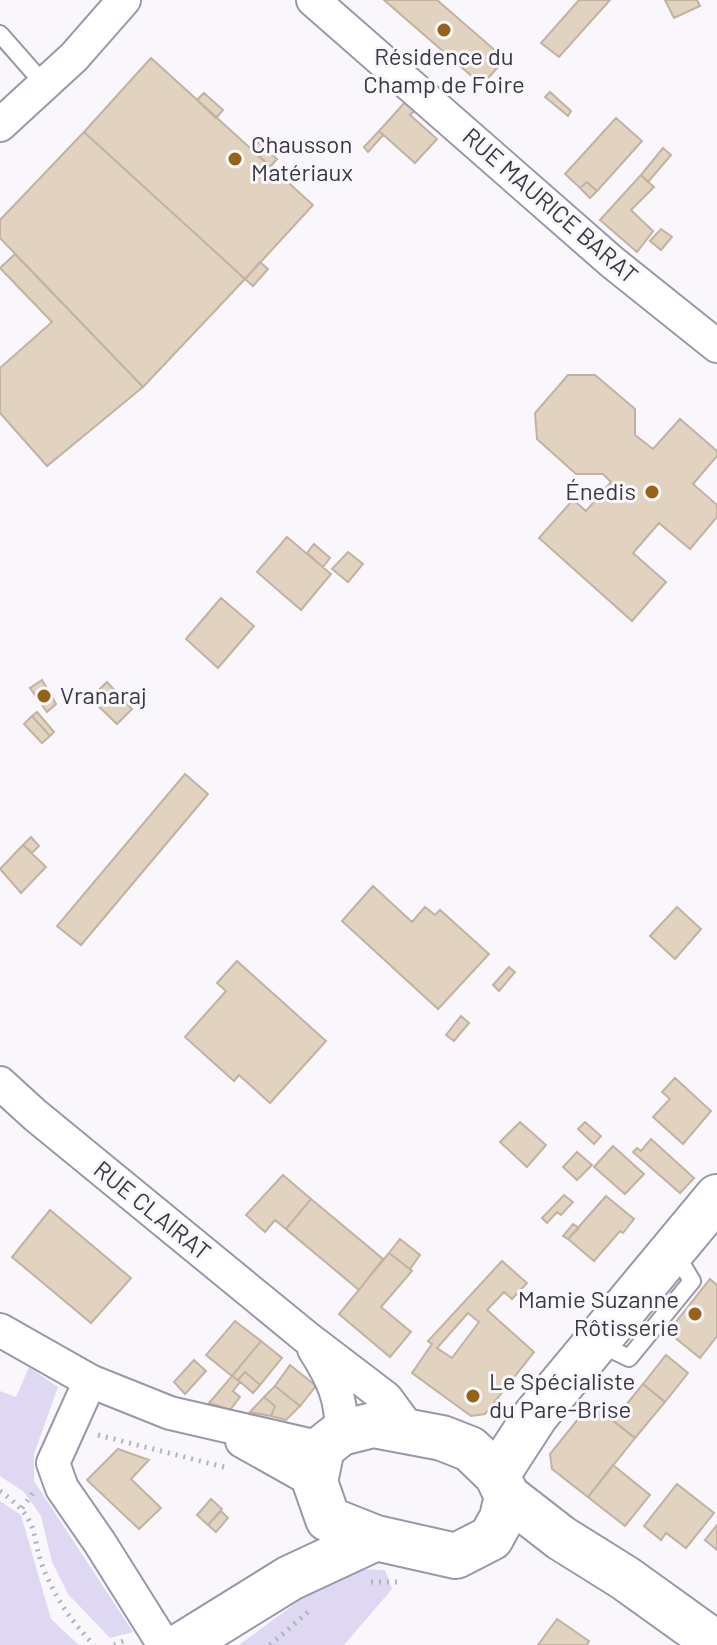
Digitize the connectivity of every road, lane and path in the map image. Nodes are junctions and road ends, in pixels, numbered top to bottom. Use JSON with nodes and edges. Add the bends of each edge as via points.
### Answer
{"nodes":[{"id":1,"x":124,"y":0,"type":"edge"},
{"id":2,"x":313,"y":0,"type":"edge"},
{"id":3,"x":0,"y":34,"type":"edge"},
{"id":4,"x":44,"y":84,"type":"junction"},
{"id":5,"x":0,"y":125,"type":"edge"},
{"id":6,"x":717,"y":346,"type":"edge"},
{"id":7,"x":0,"y":1083,"type":"edge"},
{"id":8,"x":717,"y":1197,"type":"edge"},
{"id":9,"x":0,"y":1330,"type":"edge"},
{"id":10,"x":306,"y":1337,"type":"junction"},
{"id":11,"x":90,"y":1381,"type":"junction"},
{"id":12,"x":215,"y":1425,"type":"junction"},
{"id":13,"x":411,"y":1432,"type":"junction"},
{"id":14,"x":252,"y":1447,"type":"junction"},
{"id":15,"x":53,"y":1463,"type":"junction"},
{"id":16,"x":326,"y":1470,"type":"junction"},
{"id":17,"x":491,"y":1474,"type":"junction"},
{"id":18,"x":0,"y":1491,"type":"edge"},
{"id":19,"x":376,"y":1538,"type":"junction"},
{"id":20,"x":491,"y":1538,"type":"junction"},
{"id":21,"x":561,"y":1538,"type":"junction"},
{"id":22,"x":420,"y":1549,"type":"junction"},
{"id":23,"x":368,"y":1582,"type":"dead end"},
{"id":24,"x":305,"y":1592,"type":"junction"},
{"id":25,"x":717,"y":1644,"type":"edge"},
{"id":26,"x":94,"y":1645,"type":"edge"},
{"id":27,"x":164,"y":1645,"type":"edge"},
{"id":28,"x":182,"y":1645,"type":"edge"},
{"id":29,"x":270,"y":1645,"type":"edge"}],
"edges":[{"from":1,"to":4,"type":"street"},
{"from":2,"to":6,"type":"street","name":"RUE MAURICE BARAT","via":[[612,262]]},
{"from":3,"to":4,"type":"lane"},
{"from":4,"to":5,"type":"street"},
{"from":7,"to":10,"type":"street","name":"RUE CLAIRAT"},
{"from":8,"to":17,"type":"main road"},
{"from":9,"to":11,"type":"street"},
{"from":10,"to":13,"type":"street","name":"RUE CLAIRAT","via":[[386,1398]]},
{"from":10,"to":16,"type":"street","name":"RUE CLAIRAT","via":[[333,1379],[342,1411]]},
{"from":11,"to":12,"type":"street"},
{"from":11,"to":15,"type":"street"},
{"from":12,"to":14,"type":"street"},
{"from":12,"to":16,"type":"street"},
{"from":13,"to":16,"type":"main road","via":[[373,1425]]},
{"from":13,"to":17,"type":"main road","via":[[442,1438]]},
{"from":14,"to":15,"type":"path","via":[[241,1468],[227,1467],[98,1435]]},
{"from":14,"to":16,"type":"street"},
{"from":15,"to":27,"type":"street","via":[[62,1488]]},
{"from":16,"to":19,"type":"main road"},
{"from":16,"to":24,"type":"main road"},
{"from":17,"to":20,"type":"main road","via":[[502,1518]]},
{"from":17,"to":21,"type":"main road"},
{"from":18,"to":26,"type":"path","via":[[34,1526],[45,1574],[69,1619]]},
{"from":19,"to":22,"type":"main road"},
{"from":19,"to":24,"type":"main road"},
{"from":20,"to":21,"type":"main road"},
{"from":20,"to":22,"type":"main road","via":[[456,1556]]},
{"from":21,"to":25,"type":"main road"},
{"from":22,"to":23,"type":"path","via":[[406,1582]]},
{"from":24,"to":28,"type":"main road"},
{"from":24,"to":29,"type":"path","via":[[307,1613]]}]}
